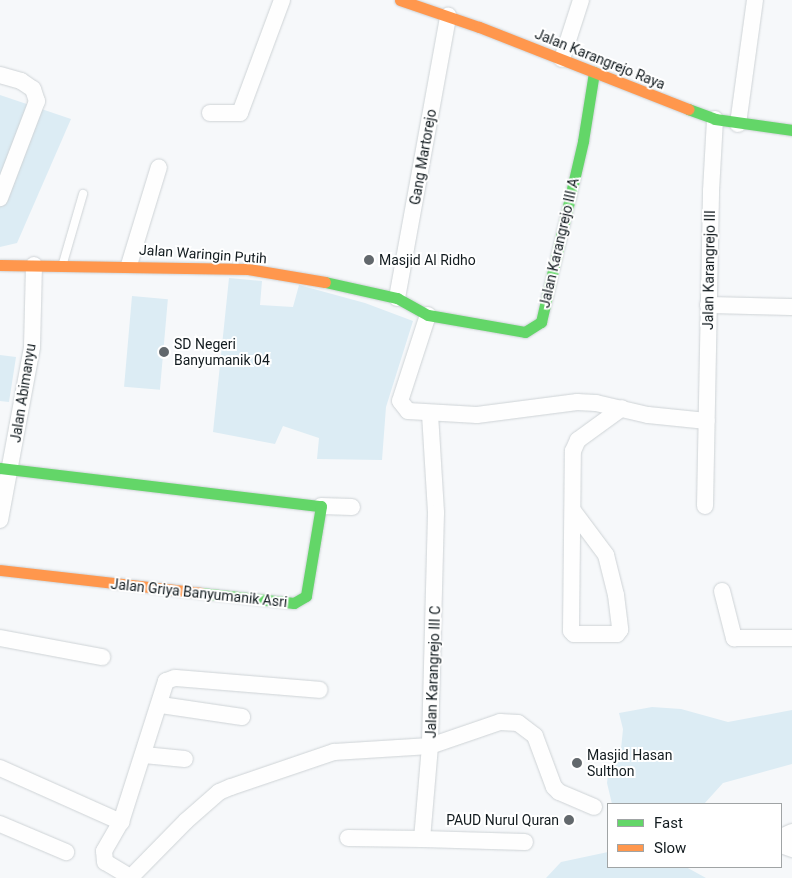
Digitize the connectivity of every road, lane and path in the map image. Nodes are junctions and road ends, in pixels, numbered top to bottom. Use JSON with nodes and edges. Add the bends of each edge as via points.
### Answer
{"nodes":[{"id":1,"x":282,"y":0,"type":"edge"},
{"id":2,"x":400,"y":0,"type":"edge"},
{"id":3,"x":581,"y":0,"type":"edge"},
{"id":4,"x":755,"y":0,"type":"edge"},
{"id":5,"x":442,"y":10,"type":"edge"},
{"id":6,"x":562,"y":59,"type":"junction"},
{"id":7,"x":594,"y":72,"type":"junction"},
{"id":8,"x":0,"y":75,"type":"edge"},
{"id":9,"x":210,"y":113,"type":"dead end"},
{"id":10,"x":715,"y":119,"type":"junction"},
{"id":11,"x":738,"y":124,"type":"junction"},
{"id":12,"x":792,"y":130,"type":"edge"},
{"id":13,"x":159,"y":167,"type":"dead end"},
{"id":14,"x":82,"y":194,"type":"dead end"},
{"id":15,"x":0,"y":198,"type":"edge"},
{"id":16,"x":63,"y":264,"type":"junction"},
{"id":17,"x":0,"y":265,"type":"edge"},
{"id":18,"x":34,"y":265,"type":"junction"},
{"id":19,"x":130,"y":265,"type":"junction"},
{"id":20,"x":397,"y":298,"type":"junction"},
{"id":21,"x":708,"y":305,"type":"junction"},
{"id":22,"x":792,"y":307,"type":"edge"},
{"id":23,"x":428,"y":315,"type":"junction"},
{"id":24,"x":622,"y":408,"type":"junction"},
{"id":25,"x":430,"y":414,"type":"junction"},
{"id":26,"x":707,"y":421,"type":"junction"},
{"id":27,"x":6,"y":468,"type":"edge"},
{"id":28,"x":321,"y":506,"type":"junction"},
{"id":29,"x":705,"y":506,"type":"dead end"},
{"id":30,"x":352,"y":507,"type":"dead end"},
{"id":31,"x":574,"y":512,"type":"junction"},
{"id":32,"x":0,"y":520,"type":"edge"},
{"id":33,"x":0,"y":570,"type":"edge"},
{"id":34,"x":722,"y":590,"type":"dead end"},
{"id":35,"x":0,"y":638,"type":"edge"},
{"id":36,"x":792,"y":638,"type":"edge"},
{"id":37,"x":102,"y":657,"type":"dead end"},
{"id":38,"x":320,"y":690,"type":"dead end"},
{"id":39,"x":161,"y":706,"type":"junction"},
{"id":40,"x":242,"y":716,"type":"dead end"},
{"id":41,"x":430,"y":746,"type":"junction"},
{"id":42,"x":144,"y":755,"type":"junction"},
{"id":43,"x":185,"y":758,"type":"dead end"},
{"id":44,"x":0,"y":768,"type":"edge"},
{"id":45,"x":594,"y":807,"type":"dead end"},
{"id":46,"x":121,"y":822,"type":"junction"},
{"id":47,"x":0,"y":824,"type":"edge"},
{"id":48,"x":348,"y":838,"type":"dead end"},
{"id":49,"x":422,"y":839,"type":"junction"},
{"id":50,"x":525,"y":842,"type":"dead end"},
{"id":51,"x":66,"y":852,"type":"dead end"},
{"id":52,"x":132,"y":878,"type":"edge"}],
"edges":[{"from":1,"to":9,"type":"street","via":[[240,113]]},
{"from":2,"to":5,"type":"street","name":"Jalan Karangrejo Raya"},
{"from":3,"to":6,"type":"street"},
{"from":4,"to":11,"type":"street"},
{"from":5,"to":6,"type":"street","name":"Jalan Karangrejo Raya"},
{"from":5,"to":20,"type":"street","name":"Gang Martorejo"},
{"from":6,"to":7,"type":"street","name":"Jalan Karangrejo Raya"},
{"from":7,"to":10,"type":"street","name":"Jalan Karangrejo Raya"},
{"from":7,"to":23,"type":"street","name":"Jalan Karangrejo III A","via":[[582,141],[541,322],[525,332]]},
{"from":8,"to":15,"type":"street","via":[[21,81],[33,89],[36,102]]},
{"from":10,"to":11,"type":"street","name":"Jalan Karangrejo Raya"},
{"from":10,"to":21,"type":"street","name":"Jalan Karangrejo III"},
{"from":11,"to":12,"type":"street","name":"Jalan Karangrejo Raya"},
{"from":13,"to":19,"type":"street"},
{"from":14,"to":16,"type":"lane"},
{"from":16,"to":18,"type":"street","name":"Jalan Waringin Putih"},
{"from":16,"to":19,"type":"street","name":"Jalan Waringin Putih"},
{"from":17,"to":18,"type":"street","name":"Jalan Waringin Putih"},
{"from":18,"to":27,"type":"street","name":"Jalan Abimanyu","via":[[32,347]]},
{"from":19,"to":20,"type":"street","name":"Jalan Waringin Putih","via":[[248,269]]},
{"from":20,"to":23,"type":"street","name":"Jalan Waringin Putih"},
{"from":21,"to":22,"type":"street"},
{"from":21,"to":26,"type":"street","name":"Jalan Karangrejo III"},
{"from":23,"to":25,"type":"street","via":[[400,401],[408,411]]},
{"from":24,"to":25,"type":"street","via":[[577,402],[552,403],[497,414]]},
{"from":24,"to":26,"type":"street","via":[[648,415]]},
{"from":24,"to":31,"type":"street","via":[[574,446]]},
{"from":25,"to":41,"type":"street","name":"Jalan Karangrejo III C","via":[[436,522]]},
{"from":26,"to":29,"type":"street","name":"Jalan Karangrejo III"},
{"from":27,"to":28,"type":"street"},
{"from":27,"to":32,"type":"street","name":"Jalan Abimanyu"},
{"from":28,"to":30,"type":"street"},
{"from":28,"to":33,"type":"street","name":"Jalan Griya Banyumanik Asri","via":[[306,596],[294,603]]},
{"from":31,"to":31,"type":"street","via":[[571,631],[574,634],[617,634],[620,630],[616,595],[606,555]]},
{"from":34,"to":36,"type":"street","via":[[734,638]]},
{"from":35,"to":37,"type":"street"},
{"from":38,"to":39,"type":"street","via":[[175,678],[166,681]]},
{"from":39,"to":40,"type":"street"},
{"from":39,"to":42,"type":"street"},
{"from":41,"to":45,"type":"street","name":"Jalan Karangrejo III C","via":[[500,722],[518,723],[535,736],[554,787]]},
{"from":41,"to":49,"type":"street"},
{"from":41,"to":52,"type":"street","via":[[344,750],[219,792],[156,848]]},
{"from":42,"to":43,"type":"street"},
{"from":42,"to":46,"type":"street"},
{"from":44,"to":46,"type":"street"},
{"from":46,"to":52,"type":"street","via":[[104,851],[104,857],[105,862]]},
{"from":47,"to":51,"type":"street"},
{"from":48,"to":49,"type":"street"},
{"from":49,"to":50,"type":"street"}]}
